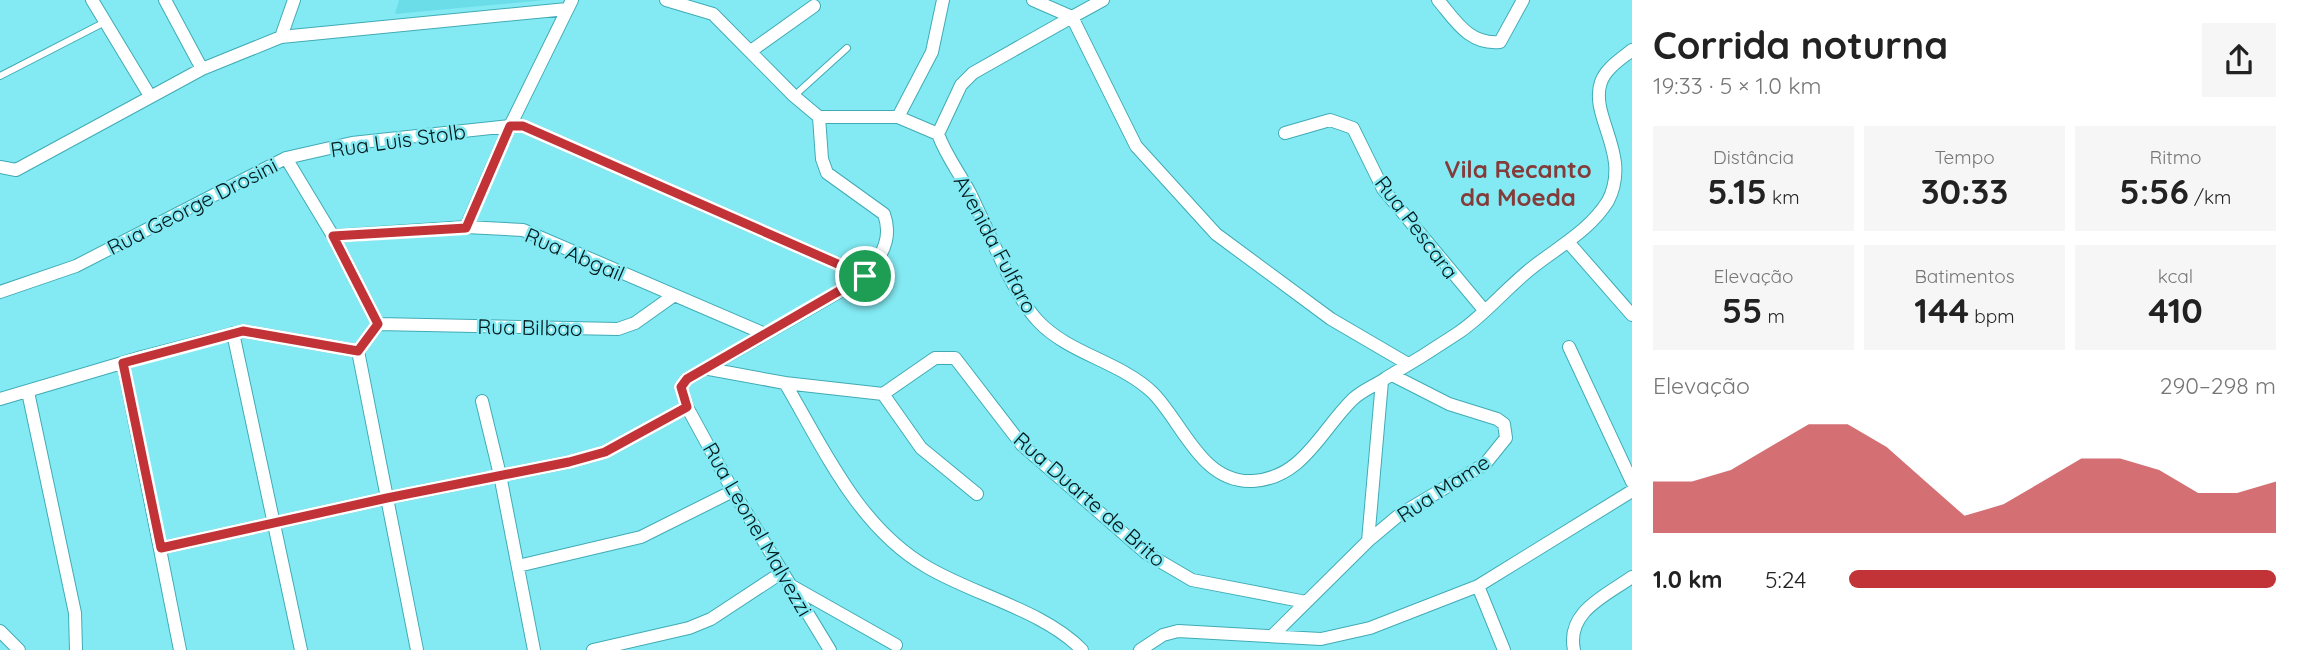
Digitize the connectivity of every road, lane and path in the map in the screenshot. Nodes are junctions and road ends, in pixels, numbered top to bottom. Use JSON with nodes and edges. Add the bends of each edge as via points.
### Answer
{"nodes":[{"id":1,"x":92,"y":0,"type":"edge"},
{"id":2,"x":165,"y":0,"type":"edge"},
{"id":3,"x":294,"y":0,"type":"edge"},
{"id":4,"x":666,"y":0,"type":"edge"},
{"id":5,"x":943,"y":0,"type":"edge"},
{"id":6,"x":1033,"y":0,"type":"edge"},
{"id":7,"x":1103,"y":0,"type":"edge"},
{"id":8,"x":1438,"y":0,"type":"edge"},
{"id":9,"x":1523,"y":0,"type":"edge"},
{"id":10,"x":700,"y":3,"type":"edge"},
{"id":11,"x":570,"y":4,"type":"edge"},
{"id":12,"x":814,"y":6,"type":"dead end"},
{"id":13,"x":1072,"y":17,"type":"junction"},
{"id":14,"x":105,"y":22,"type":"junction"},
{"id":15,"x":281,"y":37,"type":"junction"},
{"id":16,"x":847,"y":48,"type":"dead end"},
{"id":17,"x":1632,"y":50,"type":"edge"},
{"id":18,"x":751,"y":51,"type":"junction"},
{"id":19,"x":202,"y":69,"type":"junction"},
{"id":20,"x":0,"y":76,"type":"edge"},
{"id":21,"x":150,"y":96,"type":"junction"},
{"id":22,"x":794,"y":96,"type":"junction"},
{"id":23,"x":820,"y":117,"type":"junction"},
{"id":24,"x":898,"y":117,"type":"junction"},
{"id":25,"x":510,"y":126,"type":"junction"},
{"id":26,"x":1285,"y":133,"type":"dead end"},
{"id":27,"x":939,"y":134,"type":"junction"},
{"id":28,"x":286,"y":158,"type":"junction"},
{"id":29,"x":0,"y":167,"type":"edge"},
{"id":30,"x":466,"y":228,"type":"junction"},
{"id":31,"x":333,"y":236,"type":"junction"},
{"id":32,"x":1569,"y":243,"type":"junction"},
{"id":33,"x":865,"y":276,"type":"junction"},
{"id":34,"x":0,"y":292,"type":"edge"},
{"id":35,"x":673,"y":296,"type":"junction"},
{"id":36,"x":1484,"y":310,"type":"junction"},
{"id":37,"x":1632,"y":315,"type":"edge"},
{"id":38,"x":378,"y":324,"type":"junction"},
{"id":39,"x":233,"y":333,"type":"junction"},
{"id":40,"x":765,"y":334,"type":"junction"},
{"id":41,"x":1569,"y":347,"type":"dead end"},
{"id":42,"x":358,"y":351,"type":"junction"},
{"id":43,"x":123,"y":363,"type":"junction"},
{"id":44,"x":1408,"y":364,"type":"junction"},
{"id":45,"x":709,"y":369,"type":"junction"},
{"id":46,"x":1387,"y":378,"type":"junction"},
{"id":47,"x":785,"y":383,"type":"junction"},
{"id":48,"x":28,"y":391,"type":"junction"},
{"id":49,"x":883,"y":394,"type":"junction"},
{"id":50,"x":0,"y":400,"type":"edge"},
{"id":51,"x":482,"y":401,"type":"dead end"},
{"id":52,"x":687,"y":407,"type":"junction"},
{"id":53,"x":500,"y":475,"type":"junction"},
{"id":54,"x":1632,"y":482,"type":"edge"},
{"id":55,"x":733,"y":491,"type":"junction"},
{"id":56,"x":1632,"y":491,"type":"edge"},
{"id":57,"x":977,"y":494,"type":"dead end"},
{"id":58,"x":387,"y":498,"type":"junction"},
{"id":59,"x":273,"y":523,"type":"junction"},
{"id":60,"x":1368,"y":541,"type":"junction"},
{"id":61,"x":161,"y":548,"type":"junction"},
{"id":62,"x":518,"y":566,"type":"junction"},
{"id":63,"x":1632,"y":577,"type":"edge"},
{"id":64,"x":785,"y":579,"type":"junction"},
{"id":65,"x":1478,"y":586,"type":"junction"},
{"id":66,"x":1306,"y":603,"type":"junction"},
{"id":67,"x":0,"y":631,"type":"edge"},
{"id":68,"x":1272,"y":636,"type":"junction"},
{"id":69,"x":897,"y":645,"type":"dead end"},
{"id":70,"x":19,"y":650,"type":"edge"},
{"id":71,"x":76,"y":650,"type":"edge"},
{"id":72,"x":180,"y":650,"type":"edge"},
{"id":73,"x":301,"y":650,"type":"edge"},
{"id":74,"x":417,"y":650,"type":"edge"},
{"id":75,"x":534,"y":650,"type":"edge"},
{"id":76,"x":593,"y":650,"type":"edge"},
{"id":77,"x":830,"y":650,"type":"edge"},
{"id":78,"x":1082,"y":650,"type":"edge"},
{"id":79,"x":1140,"y":650,"type":"edge"},
{"id":80,"x":1504,"y":650,"type":"edge"},
{"id":81,"x":1574,"y":650,"type":"edge"}],
"edges":[{"from":1,"to":14,"type":"street"},
{"from":2,"to":19,"type":"street"},
{"from":3,"to":15,"type":"street"},
{"from":4,"to":10,"type":"street"},
{"from":5,"to":24,"type":"street","via":[[932,52]]},
{"from":6,"to":13,"type":"street"},
{"from":7,"to":13,"type":"street"},
{"from":8,"to":9,"type":"street","via":[[1472,38],[1490,43],[1500,42]]},
{"from":10,"to":18,"type":"street"},
{"from":11,"to":15,"type":"street"},
{"from":11,"to":25,"type":"street"},
{"from":12,"to":18,"type":"street"},
{"from":13,"to":27,"type":"street","via":[[973,73],[961,85]]},
{"from":13,"to":44,"type":"street","via":[[1136,146],[1216,234],[1331,319]]},
{"from":14,"to":20,"type":"lane"},
{"from":14,"to":21,"type":"street"},
{"from":15,"to":19,"type":"street"},
{"from":16,"to":22,"type":"lane"},
{"from":17,"to":32,"type":"street","name":"Avenida Fulfaro","via":[[1609,69],[1599,95],[1618,152],[1615,186],[1597,217]]},
{"from":18,"to":22,"type":"street"},
{"from":19,"to":21,"type":"street"},
{"from":21,"to":29,"type":"street","via":[[16,170]]},
{"from":22,"to":23,"type":"street"},
{"from":23,"to":24,"type":"street"},
{"from":23,"to":33,"type":"street","via":[[827,173],[876,207],[887,224],[885,249]]},
{"from":24,"to":27,"type":"street"},
{"from":25,"to":28,"type":"street","name":"Rua Luis Stolb","via":[[352,143]]},
{"from":25,"to":30,"type":"street"},
{"from":25,"to":33,"type":"street","via":[[523,126]]},
{"from":26,"to":36,"type":"street","name":"Rua Pescara","via":[[1330,120],[1353,128],[1383,189]]},
{"from":27,"to":46,"type":"street","name":"Avenida Fulfaro","via":[[947,158],[960,174],[1038,321],[1066,344],[1150,390],[1203,460],[1215,469],[1251,481],[1274,477],[1297,465],[1348,404]]},
{"from":28,"to":31,"type":"street","name":"Rua George Drosini"},
{"from":28,"to":34,"type":"street","name":"Rua George Drosini","via":[[76,266]]},
{"from":30,"to":31,"type":"street","name":"Rua Abgail"},
{"from":30,"to":35,"type":"street","name":"Rua Abgail","via":[[506,228],[539,235]]},
{"from":31,"to":38,"type":"street","name":"Rua George Drosini"},
{"from":32,"to":36,"type":"street","name":"Avenida Fulfaro","via":[[1534,265]]},
{"from":32,"to":37,"type":"street"},
{"from":33,"to":40,"type":"street"},
{"from":35,"to":38,"type":"street","name":"Rua Bilbao","via":[[635,323],[618,328]]},
{"from":35,"to":40,"type":"street","name":"Rua Abgail"},
{"from":36,"to":44,"type":"street","name":"Avenida Fulfaro","via":[[1460,332]]},
{"from":38,"to":42,"type":"street"},
{"from":39,"to":42,"type":"street"},
{"from":39,"to":43,"type":"street"},
{"from":39,"to":59,"type":"street"},
{"from":40,"to":45,"type":"street"},
{"from":41,"to":54,"type":"street"},
{"from":42,"to":58,"type":"street"},
{"from":43,"to":48,"type":"street"},
{"from":43,"to":61,"type":"street"},
{"from":44,"to":46,"type":"street","name":"Avenida Fulfaro"},
{"from":45,"to":47,"type":"street"},
{"from":45,"to":52,"type":"street","via":[[683,383]]},
{"from":46,"to":60,"type":"street"},
{"from":46,"to":60,"type":"street","name":"Rua Mame","via":[[1497,419],[1504,424],[1506,438],[1485,464],[1399,514]]},
{"from":47,"to":49,"type":"street"},
{"from":47,"to":78,"type":"street","via":[[864,513],[901,550],[937,573],[1056,629]]},
{"from":48,"to":50,"type":"street"},
{"from":48,"to":71,"type":"street","via":[[75,613]]},
{"from":49,"to":57,"type":"street","via":[[921,448]]},
{"from":49,"to":66,"type":"street","name":"Rua Duarte de Brito","via":[[935,358],[955,358],[1022,444],[1146,553],[1192,580]]},
{"from":51,"to":53,"type":"street"},
{"from":52,"to":53,"type":"street","via":[[605,452]]},
{"from":52,"to":55,"type":"street","name":"Rua Leonel Malvezzi"},
{"from":53,"to":58,"type":"street"},
{"from":53,"to":62,"type":"street"},
{"from":55,"to":62,"type":"street","via":[[641,537]]},
{"from":55,"to":64,"type":"street","name":"Rua Leonel Malvezzi"},
{"from":56,"to":65,"type":"street"},
{"from":58,"to":59,"type":"street"},
{"from":58,"to":74,"type":"street"},
{"from":59,"to":61,"type":"street"},
{"from":59,"to":73,"type":"street"},
{"from":60,"to":66,"type":"street"},
{"from":61,"to":72,"type":"street"},
{"from":62,"to":75,"type":"street"},
{"from":63,"to":81,"type":"street","via":[[1576,621]]},
{"from":64,"to":69,"type":"street"},
{"from":64,"to":76,"type":"street","via":[[689,628]]},
{"from":64,"to":77,"type":"street","name":"Rua Leonel Malvezzi"},
{"from":65,"to":68,"type":"street","via":[[1339,637]]},
{"from":65,"to":80,"type":"street"},
{"from":66,"to":68,"type":"street"},
{"from":67,"to":70,"type":"street"},
{"from":68,"to":79,"type":"street","via":[[1178,631]]}]}
